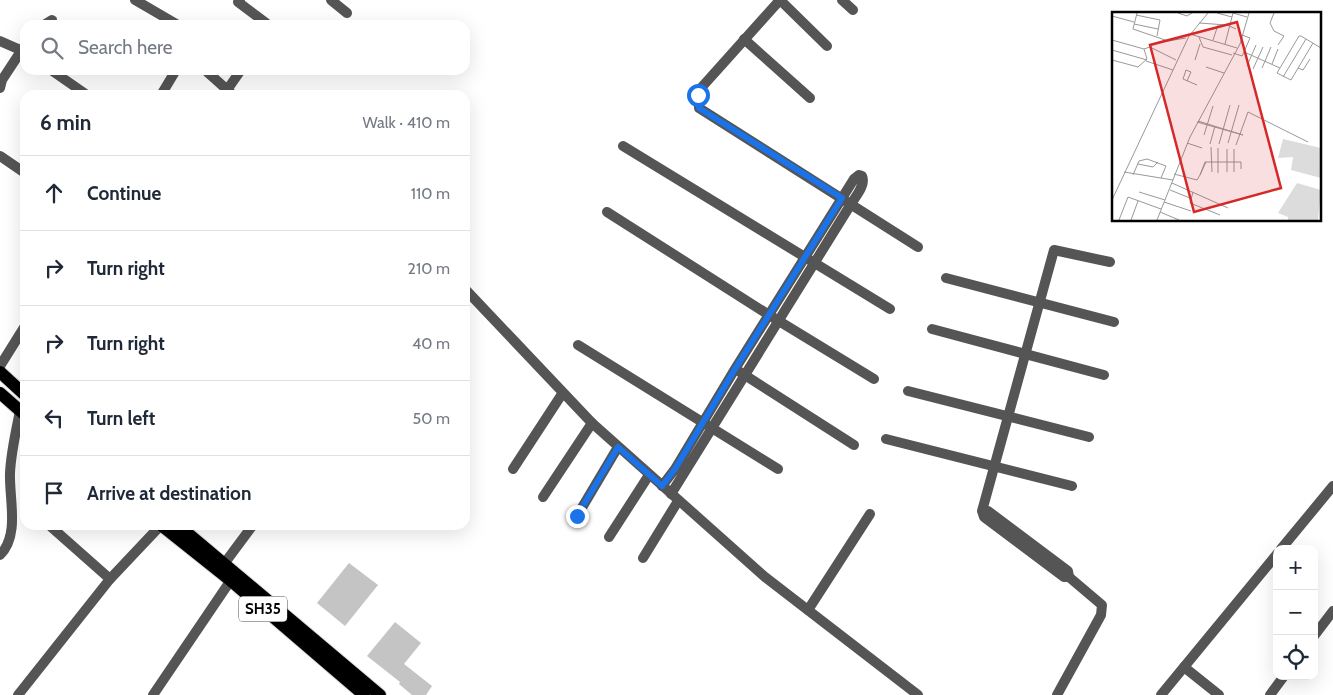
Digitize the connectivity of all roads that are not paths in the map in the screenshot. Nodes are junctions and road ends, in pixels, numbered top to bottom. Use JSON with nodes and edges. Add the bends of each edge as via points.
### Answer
{"nodes":[{"id":1,"x":134,"y":0,"type":"edge"},
{"id":2,"x":331,"y":0,"type":"edge"},
{"id":3,"x":842,"y":0,"type":"edge"},
{"id":4,"x":238,"y":1,"type":"edge"},
{"id":5,"x":854,"y":10,"type":"dead end"},
{"id":6,"x":347,"y":13,"type":"dead end"},
{"id":7,"x":169,"y":20,"type":"edge"},
{"id":8,"x":262,"y":20,"type":"edge"},
{"id":9,"x":744,"y":39,"type":"junction"},
{"id":10,"x":0,"y":41,"type":"edge"},
{"id":11,"x":827,"y":46,"type":"dead end"},
{"id":12,"x":20,"y":48,"type":"edge"},
{"id":13,"x":20,"y":55,"type":"edge"},
{"id":14,"x":58,"y":75,"type":"edge"},
{"id":15,"x":173,"y":75,"type":"edge"},
{"id":16,"x":211,"y":75,"type":"edge"},
{"id":17,"x":238,"y":75,"type":"edge"},
{"id":18,"x":0,"y":88,"type":"edge"},
{"id":19,"x":80,"y":90,"type":"edge"},
{"id":20,"x":164,"y":90,"type":"edge"},
{"id":21,"x":228,"y":90,"type":"edge"},
{"id":22,"x":231,"y":90,"type":"edge"},
{"id":23,"x":810,"y":98,"type":"dead end"},
{"id":24,"x":623,"y":146,"type":"dead end"},
{"id":25,"x":0,"y":156,"type":"edge"},
{"id":26,"x":20,"y":170,"type":"edge"},
{"id":27,"x":842,"y":198,"type":"junction"},
{"id":28,"x":851,"y":204,"type":"junction"},
{"id":29,"x":607,"y":212,"type":"dead end"},
{"id":30,"x":918,"y":247,"type":"dead end"},
{"id":31,"x":810,"y":260,"type":"junction"},
{"id":32,"x":1110,"y":262,"type":"dead end"},
{"id":33,"x":946,"y":278,"type":"dead end"},
{"id":34,"x":470,"y":294,"type":"edge"},
{"id":35,"x":1041,"y":301,"type":"junction"},
{"id":36,"x":890,"y":308,"type":"dead end"},
{"id":37,"x":769,"y":315,"type":"junction"},
{"id":38,"x":778,"y":321,"type":"junction"},
{"id":39,"x":1114,"y":322,"type":"dead end"},
{"id":40,"x":932,"y":330,"type":"dead end"},
{"id":41,"x":20,"y":334,"type":"edge"},
{"id":42,"x":578,"y":345,"type":"dead end"},
{"id":43,"x":1026,"y":355,"type":"junction"},
{"id":44,"x":0,"y":366,"type":"edge"},
{"id":45,"x":735,"y":369,"type":"junction"},
{"id":46,"x":0,"y":372,"type":"edge"},
{"id":47,"x":744,"y":375,"type":"junction"},
{"id":48,"x":1104,"y":375,"type":"dead end"},
{"id":49,"x":874,"y":379,"type":"dead end"},
{"id":50,"x":20,"y":390,"type":"edge"},
{"id":51,"x":908,"y":391,"type":"dead end"},
{"id":52,"x":0,"y":393,"type":"edge"},
{"id":53,"x":562,"y":394,"type":"junction"},
{"id":54,"x":20,"y":411,"type":"edge"},
{"id":55,"x":1009,"y":416,"type":"junction"},
{"id":56,"x":702,"y":421,"type":"junction"},
{"id":57,"x":20,"y":423,"type":"edge"},
{"id":58,"x":592,"y":423,"type":"junction"},
{"id":59,"x":712,"y":428,"type":"junction"},
{"id":60,"x":1089,"y":437,"type":"dead end"},
{"id":61,"x":886,"y":439,"type":"dead end"},
{"id":62,"x":854,"y":445,"type":"dead end"},
{"id":63,"x":618,"y":447,"type":"junction"},
{"id":64,"x":995,"y":468,"type":"junction"},
{"id":65,"x":513,"y":469,"type":"dead end"},
{"id":66,"x":778,"y":469,"type":"dead end"},
{"id":67,"x":649,"y":475,"type":"junction"},
{"id":68,"x":662,"y":486,"type":"junction"},
{"id":69,"x":1072,"y":486,"type":"dead end"},
{"id":70,"x":1333,"y":486,"type":"edge"},
{"id":71,"x":543,"y":497,"type":"dead end"},
{"id":72,"x":675,"y":498,"type":"junction"},
{"id":73,"x":870,"y":514,"type":"dead end"},
{"id":74,"x":577,"y":516,"type":"dead end"},
{"id":75,"x":55,"y":530,"type":"edge"},
{"id":76,"x":156,"y":530,"type":"edge"},
{"id":77,"x":168,"y":530,"type":"edge"},
{"id":78,"x":184,"y":530,"type":"edge"},
{"id":79,"x":248,"y":530,"type":"edge"},
{"id":80,"x":610,"y":537,"type":"dead end"},
{"id":81,"x":1284,"y":545,"type":"edge"},
{"id":82,"x":0,"y":555,"type":"edge"},
{"id":83,"x":643,"y":558,"type":"dead end"},
{"id":84,"x":1273,"y":559,"type":"edge"},
{"id":85,"x":224,"y":564,"type":"junction"},
{"id":86,"x":233,"y":577,"type":"junction"},
{"id":87,"x":110,"y":579,"type":"junction"},
{"id":88,"x":808,"y":610,"type":"junction"},
{"id":89,"x":1333,"y":611,"type":"edge"},
{"id":90,"x":1315,"y":635,"type":"edge"},
{"id":91,"x":1184,"y":667,"type":"junction"},
{"id":92,"x":1281,"y":680,"type":"edge"},
{"id":93,"x":18,"y":695,"type":"edge"},
{"id":94,"x":154,"y":695,"type":"edge"},
{"id":95,"x":364,"y":695,"type":"edge"},
{"id":96,"x":380,"y":695,"type":"edge"},
{"id":97,"x":918,"y":695,"type":"edge"},
{"id":98,"x":1057,"y":695,"type":"edge"},
{"id":99,"x":1162,"y":695,"type":"edge"},
{"id":100,"x":1219,"y":695,"type":"edge"},
{"id":101,"x":1270,"y":695,"type":"edge"}],
"edges":[{"from":1,"to":7,"type":"street"},
{"from":2,"to":6,"type":"street"},
{"from":3,"to":5,"type":"street"},
{"from":4,"to":8,"type":"street"},
{"from":9,"to":11,"type":"street","via":[[780,0]]},
{"from":9,"to":23,"type":"street"},
{"from":9,"to":27,"type":"street","via":[[701,88],[699,108]]},
{"from":10,"to":12,"type":"street"},
{"from":13,"to":18,"type":"street"},
{"from":14,"to":19,"type":"street"},
{"from":15,"to":20,"type":"street"},
{"from":16,"to":21,"type":"street"},
{"from":17,"to":22,"type":"street"},
{"from":24,"to":31,"type":"street"},
{"from":25,"to":26,"type":"street"},
{"from":27,"to":28,"type":"street"},
{"from":27,"to":28,"type":"street","via":[[854,179],[862,176],[864,182]]},
{"from":27,"to":31,"type":"street"},
{"from":28,"to":30,"type":"street"},
{"from":28,"to":31,"type":"street"},
{"from":29,"to":37,"type":"street"},
{"from":31,"to":36,"type":"street"},
{"from":31,"to":37,"type":"street"},
{"from":31,"to":38,"type":"street"},
{"from":32,"to":35,"type":"street","via":[[1054,250]]},
{"from":33,"to":35,"type":"street"},
{"from":34,"to":53,"type":"street"},
{"from":35,"to":39,"type":"street"},
{"from":35,"to":43,"type":"street"},
{"from":37,"to":38,"type":"street"},
{"from":37,"to":45,"type":"street"},
{"from":38,"to":47,"type":"street"},
{"from":38,"to":49,"type":"street"},
{"from":40,"to":43,"type":"street"},
{"from":41,"to":44,"type":"street"},
{"from":42,"to":56,"type":"street"},
{"from":43,"to":48,"type":"street"},
{"from":43,"to":55,"type":"street"},
{"from":45,"to":47,"type":"street"},
{"from":45,"to":56,"type":"street"},
{"from":46,"to":50,"type":"main road"},
{"from":47,"to":59,"type":"street"},
{"from":47,"to":62,"type":"street"},
{"from":51,"to":55,"type":"street"},
{"from":52,"to":54,"type":"main road"},
{"from":53,"to":58,"type":"street"},
{"from":53,"to":65,"type":"street"},
{"from":55,"to":60,"type":"street"},
{"from":55,"to":64,"type":"street"},
{"from":56,"to":59,"type":"street"},
{"from":56,"to":68,"type":"street"},
{"from":57,"to":82,"type":"street","via":[[10,474],[11,535]]},
{"from":58,"to":63,"type":"street"},
{"from":58,"to":71,"type":"street"},
{"from":59,"to":66,"type":"street"},
{"from":59,"to":72,"type":"street"},
{"from":61,"to":64,"type":"street"},
{"from":63,"to":67,"type":"street"},
{"from":63,"to":74,"type":"street"},
{"from":64,"to":69,"type":"street"},
{"from":64,"to":98,"type":"street","via":[[982,511],[984,517],[1069,577],[1102,605],[1101,615]]},
{"from":67,"to":68,"type":"street"},
{"from":67,"to":80,"type":"street"},
{"from":68,"to":72,"type":"street"},
{"from":70,"to":81,"type":"street"},
{"from":72,"to":83,"type":"street"},
{"from":72,"to":88,"type":"street"},
{"from":73,"to":88,"type":"street"},
{"from":75,"to":87,"type":"street"},
{"from":76,"to":87,"type":"street"},
{"from":77,"to":86,"type":"main road","number":"SH35"},
{"from":78,"to":85,"type":"main road"},
{"from":79,"to":85,"type":"street"},
{"from":84,"to":91,"type":"street"},
{"from":85,"to":86,"type":"main road"},
{"from":86,"to":94,"type":"street"},
{"from":86,"to":95,"type":"main road","number":"SH35"},
{"from":86,"to":96,"type":"main road"},
{"from":87,"to":93,"type":"street"},
{"from":88,"to":97,"type":"street"},
{"from":89,"to":90,"type":"street"},
{"from":91,"to":99,"type":"street"},
{"from":91,"to":100,"type":"street"},
{"from":92,"to":101,"type":"street"}]}
